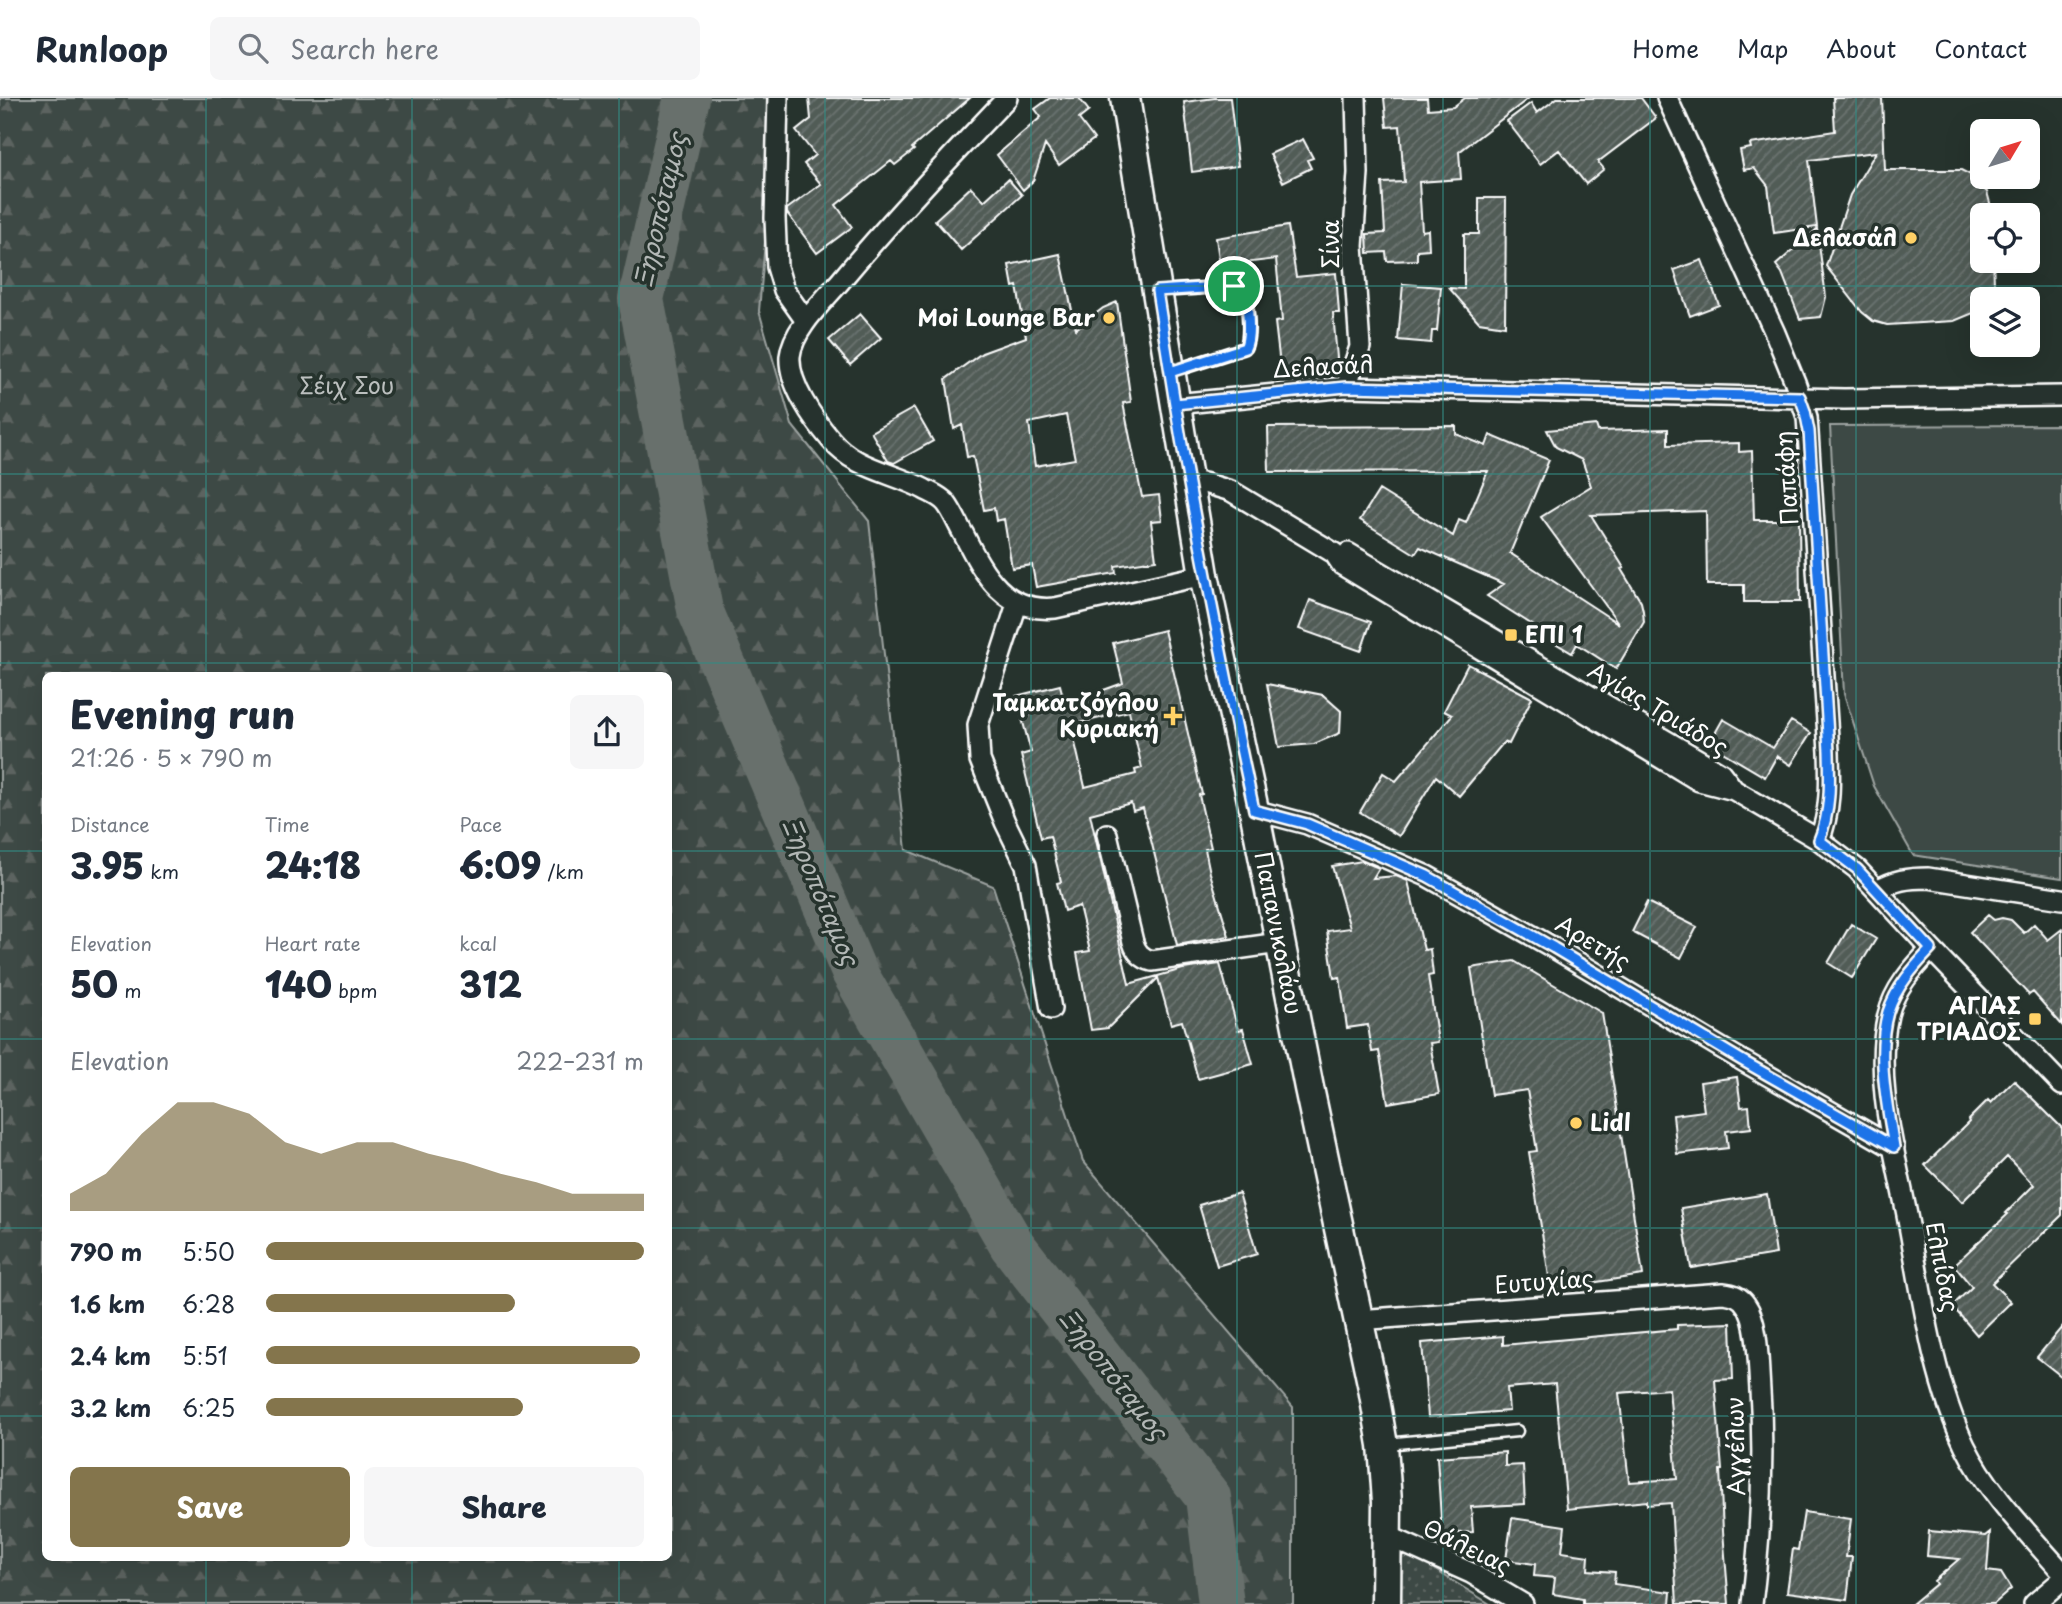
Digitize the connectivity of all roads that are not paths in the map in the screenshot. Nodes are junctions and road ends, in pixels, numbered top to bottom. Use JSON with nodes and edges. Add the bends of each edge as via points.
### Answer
{"nodes":[{"id":1,"x":778,"y":98,"type":"edge"},
{"id":2,"x":1007,"y":98,"type":"edge"},
{"id":3,"x":1125,"y":98,"type":"edge"},
{"id":4,"x":1356,"y":98,"type":"edge"},
{"id":5,"x":1667,"y":98,"type":"edge"},
{"id":6,"x":1157,"y":291,"type":"junction"},
{"id":7,"x":806,"y":321,"type":"junction"},
{"id":8,"x":1170,"y":372,"type":"junction"},
{"id":9,"x":1346,"y":387,"type":"junction"},
{"id":10,"x":2062,"y":396,"type":"edge"},
{"id":11,"x":1800,"y":397,"type":"junction"},
{"id":12,"x":1175,"y":404,"type":"junction"},
{"id":13,"x":1190,"y":484,"type":"junction"},
{"id":14,"x":1205,"y":575,"type":"junction"},
{"id":15,"x":1017,"y":604,"type":"junction"},
{"id":16,"x":1254,"y":810,"type":"junction"},
{"id":17,"x":1107,"y":834,"type":"dead end"},
{"id":18,"x":1819,"y":840,"type":"junction"},
{"id":19,"x":1877,"y":890,"type":"junction"},
{"id":20,"x":2062,"y":899,"type":"edge"},
{"id":21,"x":1279,"y":943,"type":"junction"},
{"id":22,"x":1931,"y":949,"type":"junction"},
{"id":23,"x":1051,"y":1009,"type":"dead end"},
{"id":24,"x":2062,"y":1085,"type":"edge"},
{"id":25,"x":1894,"y":1147,"type":"junction"},
{"id":26,"x":1733,"y":1294,"type":"joint"},
{"id":27,"x":1358,"y":1320,"type":"junction"},
{"id":28,"x":1517,"y":1432,"type":"dead end"},
{"id":29,"x":1382,"y":1445,"type":"junction"},
{"id":30,"x":1388,"y":1536,"type":"junction"},
{"id":31,"x":2062,"y":1572,"type":"edge"},
{"id":32,"x":2062,"y":1580,"type":"edge"},
{"id":33,"x":1387,"y":1604,"type":"edge"},
{"id":34,"x":1523,"y":1604,"type":"edge"},
{"id":35,"x":1752,"y":1604,"type":"edge"},
{"id":36,"x":2034,"y":1604,"type":"edge"}],
"edges":[{"from":1,"to":7,"type":"street","via":[[777,267],[784,290]]},
{"from":2,"to":7,"type":"street","via":[[903,208]]},
{"from":3,"to":6,"type":"main road","name":"Παπανικολάου"},
{"from":4,"to":9,"type":"street","name":"Σίνα","via":[[1358,173],[1353,246],[1360,347]]},
{"from":5,"to":11,"type":"street","name":"Παπάφη"},
{"from":6,"to":8,"type":"main road","name":"Παπανικολάου"},
{"from":6,"to":8,"type":"lane","via":[[1234,286],[1246,296],[1245,348]]},
{"from":7,"to":15,"type":"street","via":[[790,358],[795,382],[818,423],[856,462],[941,498],[976,559]]},
{"from":8,"to":12,"type":"main road","name":"Παπανικολάου"},
{"from":9,"to":11,"type":"street","name":"Δελασάλ"},
{"from":9,"to":12,"type":"street","name":"Δελασάλ"},
{"from":10,"to":11,"type":"street","name":"Δελασάλ"},
{"from":11,"to":18,"type":"street","name":"Παπάφη","via":[[1809,431],[1829,751],[1827,815]]},
{"from":12,"to":13,"type":"main road","name":"Παπανικολάου"},
{"from":13,"to":14,"type":"main road","name":"Παπανικολάου"},
{"from":13,"to":18,"type":"street","name":"Αγίας Τριάδος","via":[[1231,491],[1334,553],[1342,565],[1699,781],[1734,790]]},
{"from":14,"to":15,"type":"street","via":[[1055,608]]},
{"from":14,"to":16,"type":"main road","name":"Παπανικολάου"},
{"from":15,"to":23,"type":"street","via":[[978,724],[979,748],[1026,865]]},
{"from":16,"to":21,"type":"main road","name":"Παπανικολάου"},
{"from":16,"to":25,"type":"street","name":"Αρετής","via":[[1307,824],[1427,876]]},
{"from":17,"to":21,"type":"street","via":[[1133,942],[1145,959]]},
{"from":18,"to":19,"type":"street","name":"Αγίας Τριάδος"},
{"from":19,"to":20,"type":"street","via":[[1892,881],[1928,878]]},
{"from":19,"to":22,"type":"street","name":"Αγίας Τριάδος"},
{"from":21,"to":27,"type":"main road","name":"Παπανικολάου"},
{"from":22,"to":24,"type":"street","name":"Αγίας Τριάδος"},
{"from":22,"to":25,"type":"street","name":"Ελπίδας","via":[[1900,987],[1885,1028],[1884,1074]]},
{"from":25,"to":31,"type":"street","name":"Ελπίδας","via":[[1927,1319],[1960,1436],[1987,1481]]},
{"from":26,"to":27,"type":"street","name":"Ευτυχίας"},
{"from":26,"to":35,"type":"street","name":"Αγγέλων","via":[[1746,1304],[1752,1323],[1761,1397],[1762,1513]]},
{"from":27,"to":29,"type":"main road","name":"Παπανικολάου"},
{"from":28,"to":29,"type":"lane"},
{"from":29,"to":30,"type":"main road","name":"Παπανικολάου"},
{"from":30,"to":33,"type":"main road","name":"Παπανικολάου"},
{"from":30,"to":34,"type":"street","name":"Θάλειας","via":[[1471,1573]]},
{"from":32,"to":36,"type":"street"}]}
